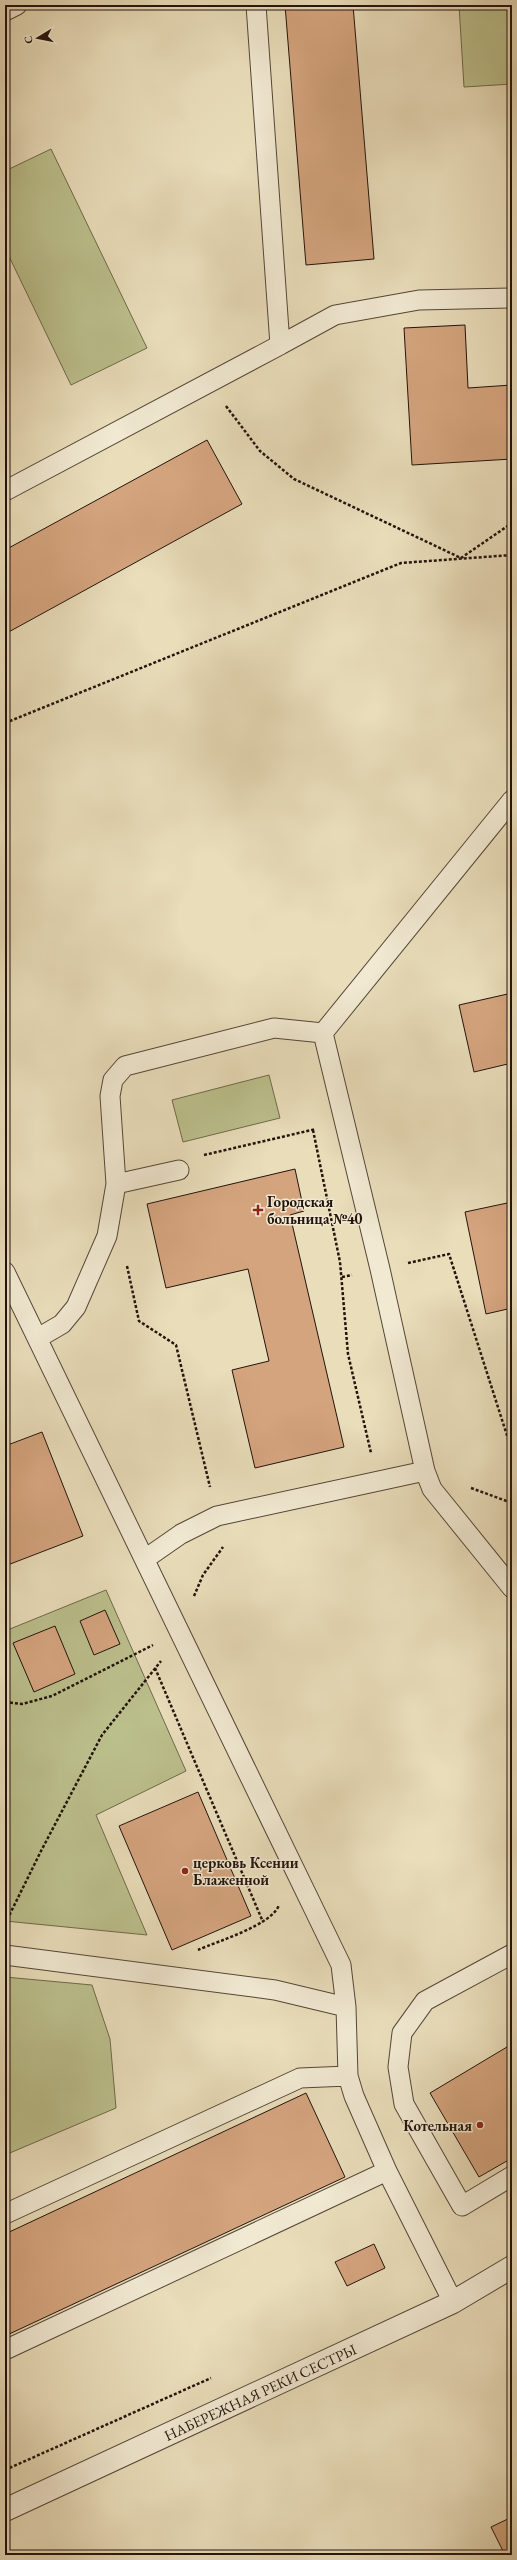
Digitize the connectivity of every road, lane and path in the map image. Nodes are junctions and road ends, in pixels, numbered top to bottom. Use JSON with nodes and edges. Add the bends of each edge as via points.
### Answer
{"nodes":[{"id":1,"x":17,"y":5,"type":"edge"},
{"id":2,"x":256,"y":5,"type":"edge"},
{"id":3,"x":5,"y":11,"type":"edge"},
{"id":4,"x":512,"y":298,"type":"edge"},
{"id":5,"x":280,"y":345,"type":"junction"},
{"id":6,"x":211,"y":382,"type":"junction"},
{"id":7,"x":5,"y":491,"type":"edge"},
{"id":8,"x":512,"y":523,"type":"edge"},
{"id":9,"x":512,"y":555,"type":"edge"},
{"id":10,"x":461,"y":558,"type":"junction"},
{"id":11,"x":5,"y":723,"type":"edge"},
{"id":12,"x":512,"y":800,"type":"edge"},
{"id":13,"x":324,"y":1033,"type":"junction"},
{"id":14,"x":313,"y":1130,"type":"dead end"},
{"id":15,"x":179,"y":1170,"type":"dead end"},
{"id":16,"x":116,"y":1184,"type":"junction"},
{"id":17,"x":107,"y":1236,"type":"junction"},
{"id":18,"x":380,"y":1269,"type":"junction"},
{"id":19,"x":5,"y":1272,"type":"edge"},
{"id":20,"x":342,"y":1277,"type":"junction"},
{"id":21,"x":38,"y":1338,"type":"junction"},
{"id":22,"x":512,"y":1451,"type":"edge"},
{"id":23,"x":425,"y":1471,"type":"junction"},
{"id":24,"x":378,"y":1481,"type":"junction"},
{"id":25,"x":432,"y":1489,"type":"junction"},
{"id":26,"x":512,"y":1503,"type":"edge"},
{"id":27,"x":216,"y":1516,"type":"junction"},
{"id":28,"x":145,"y":1559,"type":"junction"},
{"id":29,"x":512,"y":1588,"type":"edge"},
{"id":30,"x":179,"y":1632,"type":"junction"},
{"id":31,"x":154,"y":1668,"type":"junction"},
{"id":32,"x":5,"y":1702,"type":"edge"},
{"id":33,"x":280,"y":1901,"type":"dead end"},
{"id":34,"x":263,"y":1922,"type":"junction"},
{"id":35,"x":5,"y":1924,"type":"edge"},
{"id":36,"x":194,"y":1951,"type":"dead end"},
{"id":37,"x":512,"y":1954,"type":"edge"},
{"id":38,"x":5,"y":1955,"type":"edge"},
{"id":39,"x":346,"y":2007,"type":"junction"},
{"id":40,"x":348,"y":2076,"type":"junction"},
{"id":41,"x":387,"y":2171,"type":"junction"},
{"id":42,"x":512,"y":2176,"type":"edge"},
{"id":43,"x":5,"y":2214,"type":"edge"},
{"id":44,"x":512,"y":2267,"type":"edge"},
{"id":45,"x":453,"y":2302,"type":"junction"},
{"id":46,"x":5,"y":2350,"type":"edge"},
{"id":47,"x":5,"y":2510,"type":"edge"}],
"edges":[{"from":1,"to":3,"type":"lane"},
{"from":2,"to":5,"type":"lane"},
{"from":4,"to":5,"type":"lane","via":[[419,300],[335,315]]},
{"from":5,"to":6,"type":"lane"},
{"from":6,"to":7,"type":"lane"},
{"from":6,"to":10,"type":"path","via":[[234,419],[260,451],[294,478]]},
{"from":8,"to":10,"type":"path"},
{"from":9,"to":10,"type":"path"},
{"from":10,"to":11,"type":"path","via":[[400,564]]},
{"from":12,"to":13,"type":"lane"},
{"from":13,"to":16,"type":"lane","via":[[274,1028],[126,1066],[113,1080],[110,1096]]},
{"from":13,"to":18,"type":"lane"},
{"from":14,"to":20,"type":"path"},
{"from":15,"to":16,"type":"lane"},
{"from":16,"to":17,"type":"lane"},
{"from":17,"to":21,"type":"lane","via":[[76,1307],[62,1324]]},
{"from":17,"to":27,"type":"path","via":[[124,1252],[139,1321],[176,1345]]},
{"from":18,"to":20,"type":"path"},
{"from":18,"to":22,"type":"path","via":[[450,1254]]},
{"from":18,"to":23,"type":"lane"},
{"from":19,"to":21,"type":"lane"},
{"from":20,"to":24,"type":"path","via":[[348,1354]]},
{"from":21,"to":28,"type":"lane"},
{"from":23,"to":24,"type":"lane"},
{"from":23,"to":25,"type":"lane"},
{"from":24,"to":27,"type":"lane"},
{"from":25,"to":26,"type":"path","via":[[458,1484]]},
{"from":25,"to":29,"type":"lane"},
{"from":27,"to":28,"type":"lane","via":[[181,1534]]},
{"from":27,"to":30,"type":"path","via":[[225,1544],[203,1575]]},
{"from":28,"to":30,"type":"lane"},
{"from":30,"to":31,"type":"path","via":[[170,1649]]},
{"from":30,"to":32,"type":"path","via":[[52,1696],[22,1704]]},
{"from":30,"to":39,"type":"lane","via":[[341,1966]]},
{"from":31,"to":34,"type":"path"},
{"from":31,"to":35,"type":"path","via":[[102,1735],[40,1851]]},
{"from":33,"to":34,"type":"path","via":[[277,1911]]},
{"from":34,"to":36,"type":"path"},
{"from":37,"to":42,"type":"lane","via":[[425,2001],[402,2033],[398,2067],[404,2104],[462,2206]]},
{"from":38,"to":39,"type":"lane","via":[[275,1990]]},
{"from":39,"to":40,"type":"lane"},
{"from":40,"to":41,"type":"lane","via":[[354,2096]]},
{"from":40,"to":43,"type":"lane","via":[[300,2078]]},
{"from":41,"to":45,"type":"lane"},
{"from":41,"to":46,"type":"lane"},
{"from":44,"to":45,"type":"street","name":"НАБЕРЕЖНАЯ РЕКИ СЕСТРЫ"},
{"from":45,"to":47,"type":"street","name":"НАБЕРЕЖНАЯ РЕКИ СЕСТРЫ"}]}
